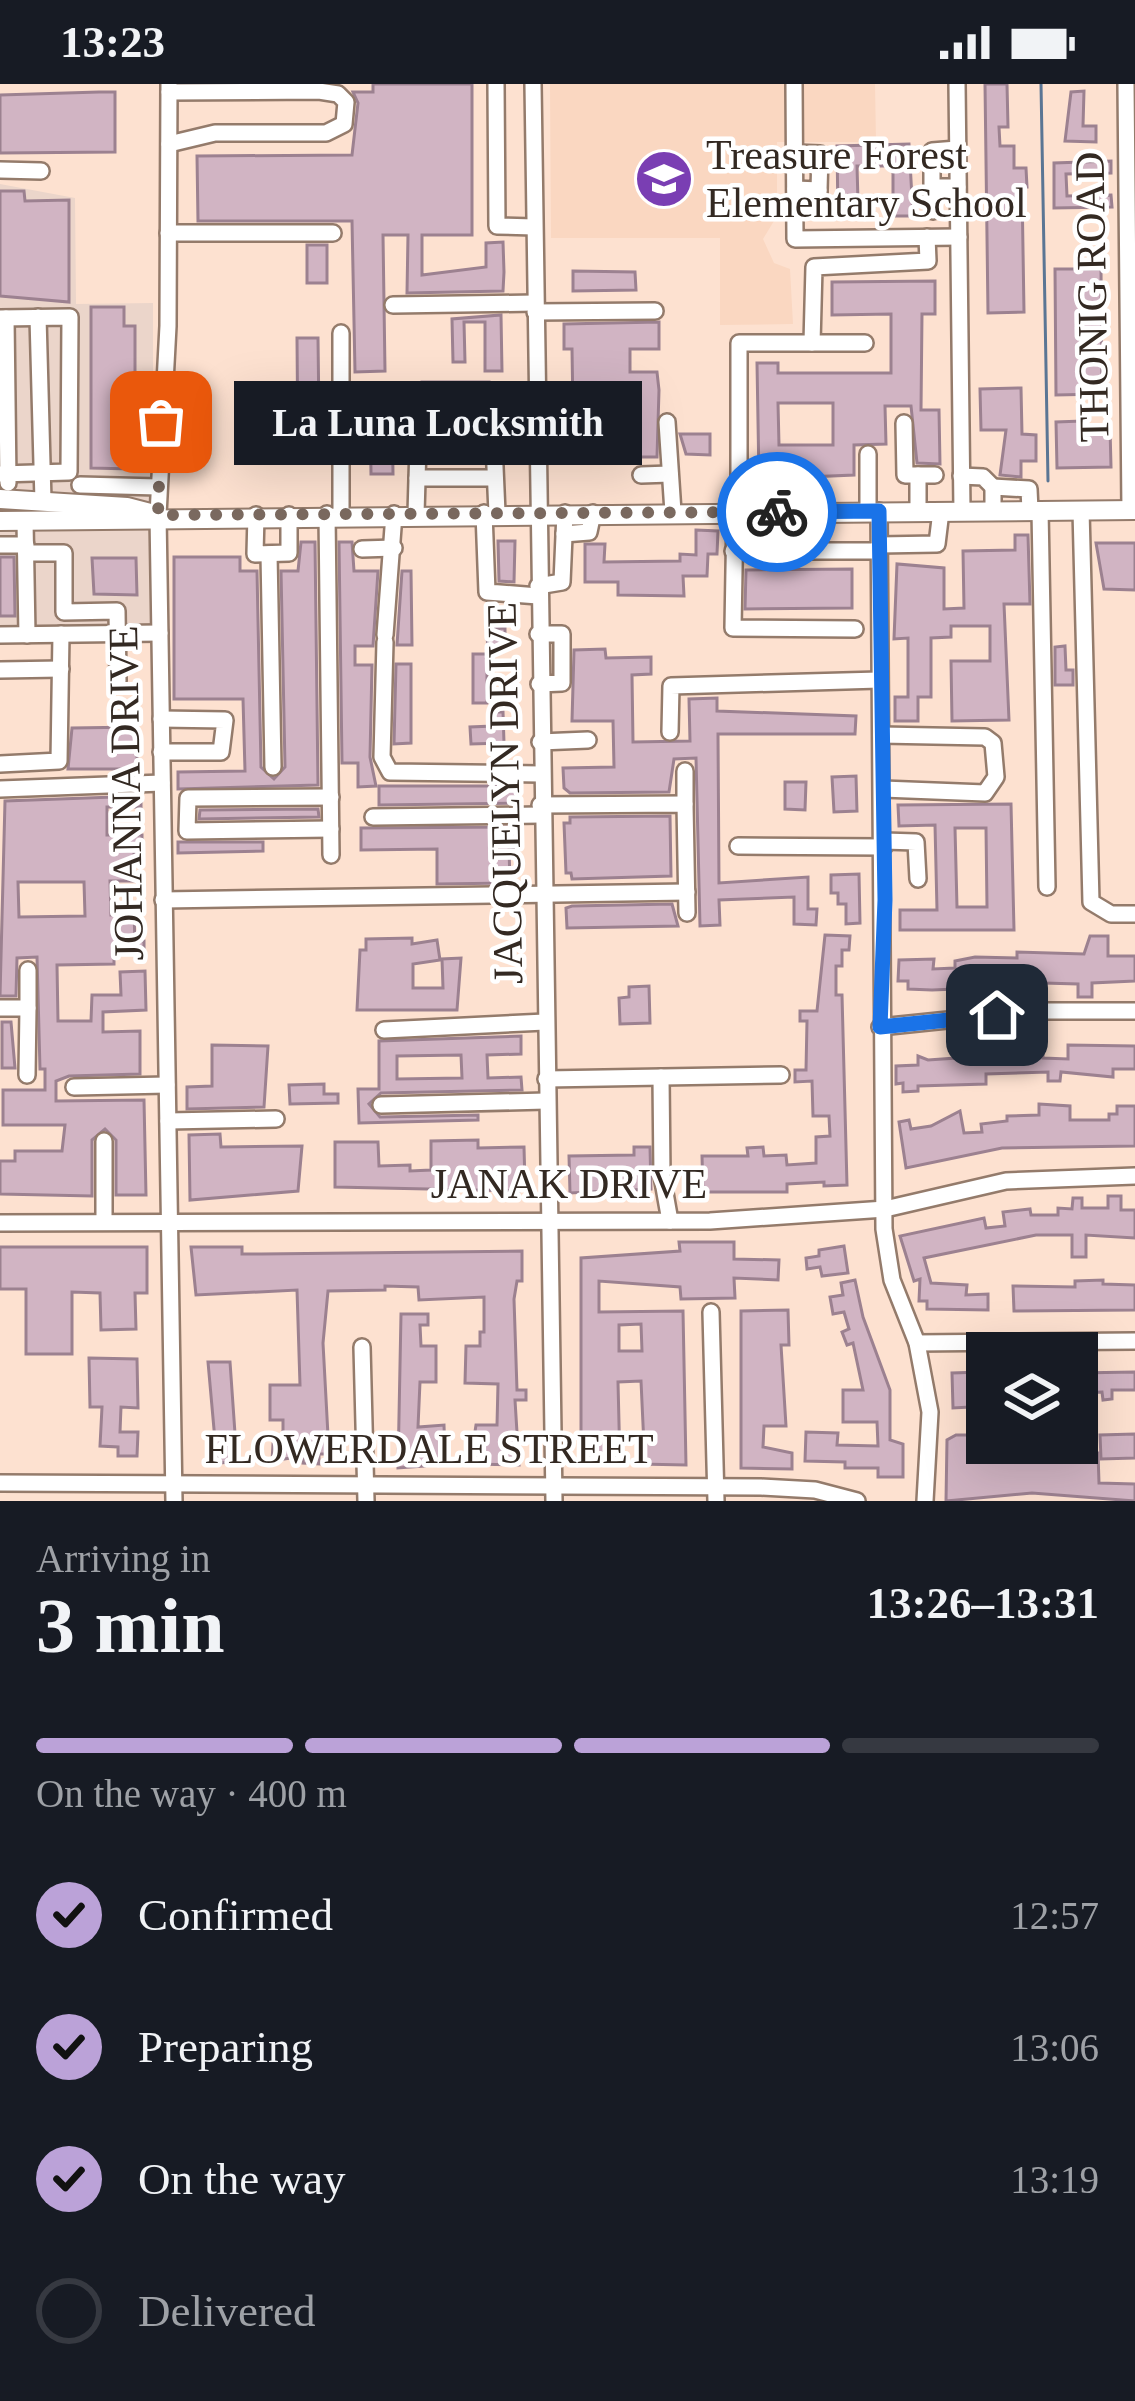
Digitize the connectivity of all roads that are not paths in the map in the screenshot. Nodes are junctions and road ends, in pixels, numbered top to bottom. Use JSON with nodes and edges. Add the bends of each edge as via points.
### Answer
{"nodes":[{"id":1,"x":496,"y":84,"type":"edge"},
{"id":2,"x":532,"y":84,"type":"edge"},
{"id":3,"x":794,"y":84,"type":"edge"},
{"id":4,"x":956,"y":84,"type":"edge"},
{"id":5,"x":1126,"y":84,"type":"edge"},
{"id":6,"x":169,"y":88,"type":"edge"},
{"id":7,"x":169,"y":144,"type":"junction"},
{"id":8,"x":957,"y":149,"type":"junction"},
{"id":9,"x":795,"y":153,"type":"junction"},
{"id":10,"x":0,"y":170,"type":"edge"},
{"id":11,"x":41,"y":171,"type":"dead end"},
{"id":12,"x":932,"y":187,"type":"junction"},
{"id":13,"x":958,"y":187,"type":"junction"},
{"id":14,"x":795,"y":189,"type":"junction"},
{"id":15,"x":819,"y":190,"type":"junction"},
{"id":16,"x":819,"y":209,"type":"dead end"},
{"id":17,"x":933,"y":211,"type":"dead end"},
{"id":18,"x":534,"y":227,"type":"junction"},
{"id":19,"x":168,"y":233,"type":"junction"},
{"id":20,"x":333,"y":233,"type":"dead end"},
{"id":21,"x":927,"y":237,"type":"junction"},
{"id":22,"x":958,"y":237,"type":"junction"},
{"id":23,"x":393,"y":305,"type":"dead end"},
{"id":24,"x":535,"y":307,"type":"junction"},
{"id":25,"x":655,"y":311,"type":"dead end"},
{"id":26,"x":38,"y":317,"type":"junction"},
{"id":27,"x":3,"y":318,"type":"edge"},
{"id":28,"x":341,"y":333,"type":"dead end"},
{"id":29,"x":812,"y":343,"type":"junction"},
{"id":30,"x":865,"y":343,"type":"dead end"},
{"id":31,"x":536,"y":393,"type":"junction"},
{"id":32,"x":667,"y":422,"type":"dead end"},
{"id":33,"x":904,"y":422,"type":"dead end"},
{"id":34,"x":494,"y":444,"type":"junction"},
{"id":35,"x":868,"y":454,"type":"dead end"},
{"id":36,"x":4,"y":474,"type":"edge"},
{"id":37,"x":670,"y":474,"type":"junction"},
{"id":38,"x":641,"y":475,"type":"dead end"},
{"id":39,"x":42,"y":476,"type":"junction"},
{"id":40,"x":961,"y":476,"type":"junction"},
{"id":41,"x":417,"y":478,"type":"junction"},
{"id":42,"x":495,"y":478,"type":"junction"},
{"id":43,"x":76,"y":487,"type":"junction"},
{"id":44,"x":159,"y":487,"type":"junction"},
{"id":45,"x":993,"y":487,"type":"junction"},
{"id":46,"x":4,"y":499,"type":"edge"},
{"id":47,"x":43,"y":501,"type":"junction"},
{"id":48,"x":993,"y":510,"type":"junction"},
{"id":49,"x":1035,"y":510,"type":"junction"},
{"id":50,"x":1081,"y":510,"type":"junction"},
{"id":51,"x":1132,"y":510,"type":"edge"},
{"id":52,"x":873,"y":511,"type":"junction"},
{"id":53,"x":918,"y":511,"type":"junction"},
{"id":54,"x":951,"y":511,"type":"junction"},
{"id":55,"x":673,"y":512,"type":"junction"},
{"id":56,"x":737,"y":512,"type":"junction"},
{"id":57,"x":813,"y":512,"type":"junction"},
{"id":58,"x":490,"y":513,"type":"junction"},
{"id":59,"x":537,"y":513,"type":"junction"},
{"id":60,"x":565,"y":513,"type":"junction"},
{"id":61,"x":593,"y":513,"type":"junction"},
{"id":62,"x":394,"y":514,"type":"junction"},
{"id":63,"x":416,"y":514,"type":"junction"},
{"id":64,"x":158,"y":515,"type":"junction"},
{"id":65,"x":256,"y":515,"type":"junction"},
{"id":66,"x":289,"y":515,"type":"junction"},
{"id":67,"x":334,"y":515,"type":"junction"},
{"id":68,"x":0,"y":521,"type":"edge"},
{"id":69,"x":25,"y":521,"type":"junction"},
{"id":70,"x":565,"y":534,"type":"junction"},
{"id":71,"x":0,"y":545,"type":"edge"},
{"id":72,"x":394,"y":548,"type":"junction"},
{"id":73,"x":879,"y":548,"type":"junction"},
{"id":74,"x":26,"y":549,"type":"junction"},
{"id":75,"x":362,"y":549,"type":"dead end"},
{"id":76,"x":734,"y":551,"type":"junction"},
{"id":77,"x":812,"y":551,"type":"junction"},
{"id":78,"x":269,"y":554,"type":"junction"},
{"id":79,"x":538,"y":591,"type":"junction"},
{"id":80,"x":855,"y":629,"type":"dead end"},
{"id":81,"x":160,"y":633,"type":"junction"},
{"id":82,"x":61,"y":634,"type":"junction"},
{"id":83,"x":118,"y":634,"type":"junction"},
{"id":84,"x":538,"y":634,"type":"junction"},
{"id":85,"x":0,"y":635,"type":"edge"},
{"id":86,"x":27,"y":635,"type":"junction"},
{"id":87,"x":61,"y":669,"type":"junction"},
{"id":88,"x":0,"y":670,"type":"edge"},
{"id":89,"x":879,"y":680,"type":"junction"},
{"id":90,"x":118,"y":681,"type":"dead end"},
{"id":91,"x":539,"y":684,"type":"junction"},
{"id":92,"x":161,"y":719,"type":"junction"},
{"id":93,"x":670,"y":732,"type":"dead end"},
{"id":94,"x":881,"y":735,"type":"junction"},
{"id":95,"x":588,"y":740,"type":"dead end"},
{"id":96,"x":539,"y":742,"type":"junction"},
{"id":97,"x":161,"y":752,"type":"junction"},
{"id":98,"x":0,"y":764,"type":"edge"},
{"id":99,"x":273,"y":767,"type":"dead end"},
{"id":100,"x":685,"y":771,"type":"dead end"},
{"id":101,"x":539,"y":774,"type":"junction"},
{"id":102,"x":162,"y":783,"type":"junction"},
{"id":103,"x":0,"y":789,"type":"edge"},
{"id":104,"x":883,"y":789,"type":"junction"},
{"id":105,"x":331,"y":797,"type":"junction"},
{"id":106,"x":685,"y":804,"type":"junction"},
{"id":107,"x":540,"y":810,"type":"junction"},
{"id":108,"x":374,"y":817,"type":"dead end"},
{"id":109,"x":331,"y":829,"type":"junction"},
{"id":110,"x":884,"y":844,"type":"junction"},
{"id":111,"x":738,"y":846,"type":"dead end"},
{"id":112,"x":332,"y":855,"type":"dead end"},
{"id":113,"x":918,"y":879,"type":"dead end"},
{"id":114,"x":1047,"y":887,"type":"dead end"},
{"id":115,"x":687,"y":892,"type":"junction"},
{"id":116,"x":541,"y":894,"type":"junction"},
{"id":117,"x":163,"y":900,"type":"junction"},
{"id":118,"x":687,"y":913,"type":"dead end"},
{"id":119,"x":1135,"y":914,"type":"edge"},
{"id":120,"x":28,"y":970,"type":"dead end"},
{"id":121,"x":0,"y":1008,"type":"edge"},
{"id":122,"x":28,"y":1008,"type":"junction"},
{"id":123,"x":1135,"y":1011,"type":"edge"},
{"id":124,"x":545,"y":1022,"type":"junction"},
{"id":125,"x":880,"y":1027,"type":"junction"},
{"id":126,"x":384,"y":1030,"type":"dead end"},
{"id":127,"x":27,"y":1075,"type":"dead end"},
{"id":128,"x":781,"y":1075,"type":"dead end"},
{"id":129,"x":662,"y":1077,"type":"junction"},
{"id":130,"x":546,"y":1079,"type":"junction"},
{"id":131,"x":167,"y":1085,"type":"junction"},
{"id":132,"x":74,"y":1088,"type":"dead end"},
{"id":133,"x":546,"y":1101,"type":"junction"},
{"id":134,"x":381,"y":1106,"type":"dead end"},
{"id":135,"x":276,"y":1119,"type":"dead end"},
{"id":136,"x":168,"y":1121,"type":"junction"},
{"id":137,"x":104,"y":1142,"type":"dead end"},
{"id":138,"x":1135,"y":1176,"type":"edge"},
{"id":139,"x":885,"y":1209,"type":"junction"},
{"id":140,"x":170,"y":1221,"type":"junction"},
{"id":141,"x":547,"y":1221,"type":"junction"},
{"id":142,"x":670,"y":1221,"type":"junction"},
{"id":143,"x":104,"y":1222,"type":"junction"},
{"id":144,"x":0,"y":1223,"type":"edge"},
{"id":145,"x":711,"y":1312,"type":"dead end"},
{"id":146,"x":1135,"y":1341,"type":"edge"},
{"id":147,"x":917,"y":1343,"type":"junction"},
{"id":148,"x":362,"y":1347,"type":"dead end"},
{"id":149,"x":0,"y":1483,"type":"edge"},
{"id":150,"x":174,"y":1492,"type":"edge"},
{"id":151,"x":365,"y":1493,"type":"edge"},
{"id":152,"x":554,"y":1494,"type":"edge"},
{"id":153,"x":716,"y":1494,"type":"edge"},
{"id":154,"x":857,"y":1501,"type":"edge"},
{"id":155,"x":925,"y":1501,"type":"edge"}],
"edges":[{"from":1,"to":18,"type":"street","via":[[497,226]]},
{"from":2,"to":18,"type":"street","name":"JACQUELYN DRIVE"},
{"from":3,"to":9,"type":"street"},
{"from":4,"to":8,"type":"street"},
{"from":5,"to":51,"type":"street","name":"THONIG ROAD"},
{"from":6,"to":7,"type":"street","name":"JOHANNA DRIVE"},
{"from":6,"to":7,"type":"street","via":[[319,91],[346,102],[344,124],[326,133],[215,134]]},
{"from":7,"to":19,"type":"street","name":"JOHANNA DRIVE"},
{"from":8,"to":12,"type":"street","via":[[932,151]]},
{"from":8,"to":13,"type":"street"},
{"from":9,"to":14,"type":"street"},
{"from":9,"to":15,"type":"street","via":[[820,154]]},
{"from":10,"to":11,"type":"street"},
{"from":12,"to":13,"type":"street"},
{"from":12,"to":17,"type":"street"},
{"from":13,"to":22,"type":"street"},
{"from":14,"to":15,"type":"street"},
{"from":14,"to":21,"type":"street","via":[[795,239]]},
{"from":15,"to":16,"type":"street"},
{"from":18,"to":24,"type":"street","name":"JACQUELYN DRIVE"},
{"from":19,"to":20,"type":"street"},
{"from":19,"to":44,"type":"street","name":"JOHANNA DRIVE"},
{"from":21,"to":22,"type":"street"},
{"from":21,"to":29,"type":"street","via":[[928,261],[814,267]]},
{"from":22,"to":40,"type":"street"},
{"from":23,"to":24,"type":"street"},
{"from":24,"to":25,"type":"street"},
{"from":24,"to":31,"type":"street","name":"JACQUELYN DRIVE"},
{"from":26,"to":27,"type":"street"},
{"from":26,"to":39,"type":"street"},
{"from":26,"to":43,"type":"street","via":[[70,317]]},
{"from":27,"to":36,"type":"street"},
{"from":28,"to":67,"type":"street"},
{"from":29,"to":30,"type":"street"},
{"from":29,"to":56,"type":"street","via":[[739,343]]},
{"from":31,"to":34,"type":"street","via":[[510,394],[507,428]]},
{"from":31,"to":59,"type":"street","name":"JACQUELYN DRIVE"},
{"from":32,"to":37,"type":"street"},
{"from":33,"to":53,"type":"street","via":[[905,476],[927,475]]},
{"from":34,"to":41,"type":"street","via":[[418,445]]},
{"from":34,"to":42,"type":"street"},
{"from":35,"to":52,"type":"street"},
{"from":36,"to":39,"type":"street"},
{"from":36,"to":46,"type":"street"},
{"from":37,"to":38,"type":"street"},
{"from":37,"to":55,"type":"street"},
{"from":39,"to":43,"type":"street"},
{"from":39,"to":47,"type":"street"},
{"from":40,"to":45,"type":"street","via":[[983,477]]},
{"from":40,"to":54,"type":"street"},
{"from":41,"to":42,"type":"street"},
{"from":41,"to":63,"type":"street"},
{"from":42,"to":58,"type":"street"},
{"from":43,"to":44,"type":"street"},
{"from":43,"to":47,"type":"main road"},
{"from":43,"to":64,"type":"main road"},
{"from":44,"to":64,"type":"street","name":"JOHANNA DRIVE"},
{"from":45,"to":48,"type":"street"},
{"from":45,"to":49,"type":"street","via":[[1028,488]]},
{"from":46,"to":47,"type":"main road"},
{"from":48,"to":49,"type":"main road"},
{"from":48,"to":54,"type":"main road"},
{"from":49,"to":50,"type":"main road"},
{"from":49,"to":114,"type":"street"},
{"from":50,"to":51,"type":"main road"},
{"from":50,"to":119,"type":"street","via":[[1091,902],[1112,914]]},
{"from":52,"to":53,"type":"main road"},
{"from":52,"to":57,"type":"main road"},
{"from":52,"to":73,"type":"street"},
{"from":53,"to":54,"type":"main road"},
{"from":54,"to":73,"type":"street","via":[[937,544]]},
{"from":55,"to":56,"type":"main road"},
{"from":55,"to":61,"type":"main road"},
{"from":56,"to":57,"type":"main road"},
{"from":56,"to":76,"type":"street"},
{"from":57,"to":77,"type":"street"},
{"from":58,"to":59,"type":"main road"},
{"from":58,"to":63,"type":"main road"},
{"from":58,"to":79,"type":"street","via":[[487,592]]},
{"from":59,"to":60,"type":"main road"},
{"from":59,"to":79,"type":"street","name":"JACQUELYN DRIVE"},
{"from":60,"to":61,"type":"main road"},
{"from":60,"to":70,"type":"street"},
{"from":61,"to":70,"type":"street","via":[[589,532]]},
{"from":62,"to":63,"type":"main road"},
{"from":62,"to":67,"type":"main road"},
{"from":62,"to":72,"type":"street"},
{"from":64,"to":65,"type":"main road"},
{"from":64,"to":69,"type":"main road"},
{"from":64,"to":81,"type":"street","name":"JOHANNA DRIVE"},
{"from":65,"to":66,"type":"main road"},
{"from":65,"to":78,"type":"street","via":[[255,554]]},
{"from":66,"to":67,"type":"main road"},
{"from":66,"to":78,"type":"street","via":[[289,553]]},
{"from":67,"to":105,"type":"street"},
{"from":68,"to":69,"type":"main road"},
{"from":69,"to":74,"type":"street"},
{"from":70,"to":79,"type":"street","via":[[562,581]]},
{"from":71,"to":74,"type":"street"},
{"from":72,"to":75,"type":"street"},
{"from":72,"to":101,"type":"street","via":[[382,757],[390,772]]},
{"from":73,"to":77,"type":"street"},
{"from":73,"to":89,"type":"street"},
{"from":74,"to":83,"type":"street","via":[[64,553],[64,612],[117,611]]},
{"from":74,"to":86,"type":"street"},
{"from":76,"to":77,"type":"street"},
{"from":76,"to":80,"type":"street","via":[[733,628]]},
{"from":78,"to":99,"type":"street"},
{"from":79,"to":84,"type":"street","name":"JACQUELYN DRIVE"},
{"from":81,"to":83,"type":"street"},
{"from":81,"to":92,"type":"street","name":"JOHANNA DRIVE"},
{"from":82,"to":83,"type":"street"},
{"from":82,"to":86,"type":"street"},
{"from":82,"to":87,"type":"street"},
{"from":83,"to":90,"type":"street"},
{"from":84,"to":91,"type":"street","name":"JACQUELYN DRIVE"},
{"from":84,"to":91,"type":"street","via":[[562,634],[562,683]]},
{"from":85,"to":86,"type":"street"},
{"from":87,"to":88,"type":"street"},
{"from":87,"to":98,"type":"street","via":[[58,761]]},
{"from":89,"to":93,"type":"street","via":[[671,686]]},
{"from":89,"to":94,"type":"street"},
{"from":91,"to":96,"type":"street","name":"JACQUELYN DRIVE"},
{"from":92,"to":97,"type":"street","name":"JOHANNA DRIVE"},
{"from":92,"to":97,"type":"street","via":[[221,717],[225,749]]},
{"from":94,"to":104,"type":"street"},
{"from":94,"to":104,"type":"street","via":[[985,737],[997,777],[985,793]]},
{"from":95,"to":96,"type":"street"},
{"from":96,"to":101,"type":"street","name":"JACQUELYN DRIVE"},
{"from":97,"to":102,"type":"street","name":"JOHANNA DRIVE"},
{"from":100,"to":106,"type":"street"},
{"from":101,"to":107,"type":"street","name":"JACQUELYN DRIVE"},
{"from":102,"to":103,"type":"street"},
{"from":102,"to":117,"type":"street","name":"JOHANNA DRIVE"},
{"from":104,"to":110,"type":"street"},
{"from":105,"to":109,"type":"street"},
{"from":105,"to":109,"type":"street","via":[[188,798],[188,831]]},
{"from":106,"to":107,"type":"street"},
{"from":106,"to":115,"type":"street"},
{"from":107,"to":108,"type":"street"},
{"from":107,"to":116,"type":"street","name":"JACQUELYN DRIVE"},
{"from":109,"to":112,"type":"street"},
{"from":110,"to":111,"type":"street"},
{"from":110,"to":113,"type":"street","via":[[916,842]]},
{"from":110,"to":125,"type":"street"},
{"from":115,"to":116,"type":"street"},
{"from":115,"to":118,"type":"street"},
{"from":116,"to":117,"type":"street"},
{"from":116,"to":124,"type":"street","name":"JACQUELYN DRIVE"},
{"from":117,"to":131,"type":"street","name":"JOHANNA DRIVE"},
{"from":120,"to":122,"type":"street"},
{"from":121,"to":122,"type":"street"},
{"from":122,"to":127,"type":"street"},
{"from":123,"to":125,"type":"street","via":[[1035,1011]]},
{"from":124,"to":126,"type":"street"},
{"from":124,"to":130,"type":"street","name":"JACQUELYN DRIVE"},
{"from":125,"to":139,"type":"street"},
{"from":128,"to":129,"type":"street"},
{"from":129,"to":130,"type":"street"},
{"from":129,"to":142,"type":"street"},
{"from":130,"to":133,"type":"street","name":"JACQUELYN DRIVE"},
{"from":131,"to":132,"type":"street"},
{"from":131,"to":136,"type":"street","name":"JOHANNA DRIVE"},
{"from":133,"to":134,"type":"street"},
{"from":133,"to":141,"type":"street","name":"JACQUELYN DRIVE"},
{"from":135,"to":136,"type":"street"},
{"from":136,"to":140,"type":"street","name":"JOHANNA DRIVE"},
{"from":137,"to":143,"type":"street"},
{"from":138,"to":139,"type":"street","name":"JANAK DRIVE","via":[[1006,1181]]},
{"from":139,"to":142,"type":"street","name":"JANAK DRIVE"},
{"from":139,"to":147,"type":"street","via":[[892,1280]]},
{"from":140,"to":141,"type":"street","name":"JANAK DRIVE"},
{"from":140,"to":143,"type":"street","name":"JANAK DRIVE"},
{"from":140,"to":150,"type":"street","name":"JOHANNA DRIVE"},
{"from":141,"to":142,"type":"street","name":"JANAK DRIVE"},
{"from":141,"to":152,"type":"street","name":"JACQUELYN DRIVE"},
{"from":143,"to":144,"type":"street","name":"JANAK DRIVE"},
{"from":145,"to":153,"type":"street"},
{"from":146,"to":147,"type":"street"},
{"from":147,"to":155,"type":"street","via":[[930,1412]]},
{"from":148,"to":151,"type":"street"},
{"from":149,"to":150,"type":"street","name":"FLOWERDALE STREET"},
{"from":150,"to":151,"type":"street","name":"FLOWERDALE STREET"},
{"from":151,"to":152,"type":"street","name":"FLOWERDALE STREET"},
{"from":152,"to":153,"type":"street","name":"FLOWERDALE STREET"},
{"from":153,"to":154,"type":"street","name":"FLOWERDALE STREET","via":[[815,1490]]}]}
